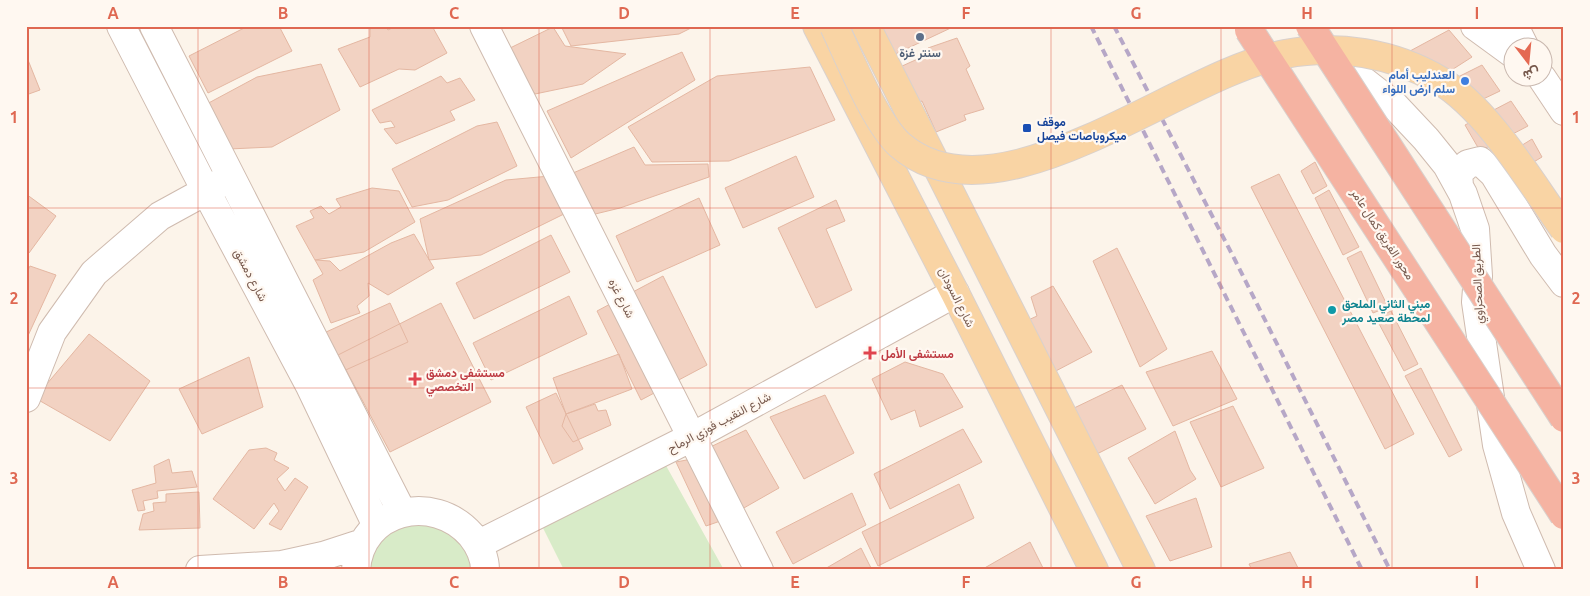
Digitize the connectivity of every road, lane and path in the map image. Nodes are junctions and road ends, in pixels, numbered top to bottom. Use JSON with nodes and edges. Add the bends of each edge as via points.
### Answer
{"nodes":[{"id":1,"x":121,"y":26,"type":"edge"},
{"id":2,"x":154,"y":26,"type":"edge"},
{"id":3,"x":484,"y":26,"type":"edge"},
{"id":4,"x":817,"y":26,"type":"edge"},
{"id":5,"x":834,"y":26,"type":"edge"},
{"id":6,"x":866,"y":26,"type":"edge"},
{"id":7,"x":1304,"y":26,"type":"edge"},
{"id":8,"x":1310,"y":26,"type":"edge"},
{"id":9,"x":1474,"y":26,"type":"edge"},
{"id":10,"x":1514,"y":26,"type":"edge"},
{"id":11,"x":1249,"y":30,"type":"dead end"},
{"id":12,"x":1520,"y":38,"type":"edge"},
{"id":13,"x":1502,"y":46,"type":"edge"},
{"id":14,"x":1548,"y":88,"type":"edge"},
{"id":15,"x":1564,"y":112,"type":"edge"},
{"id":16,"x":231,"y":177,"type":"junction"},
{"id":17,"x":1459,"y":186,"type":"junction"},
{"id":18,"x":206,"y":191,"type":"junction"},
{"id":19,"x":1564,"y":230,"type":"edge"},
{"id":20,"x":1564,"y":283,"type":"edge"},
{"id":21,"x":955,"y":293,"type":"junction"},
{"id":22,"x":26,"y":398,"type":"edge"},
{"id":23,"x":1564,"y":418,"type":"edge"},
{"id":24,"x":692,"y":437,"type":"junction"},
{"id":25,"x":402,"y":512,"type":"junction"},
{"id":26,"x":1564,"y":515,"type":"edge"},
{"id":27,"x":370,"y":535,"type":"junction"},
{"id":28,"x":482,"y":557,"type":"edge"},
{"id":29,"x":200,"y":570,"type":"edge"},
{"id":30,"x":356,"y":570,"type":"edge"},
{"id":31,"x":759,"y":570,"type":"edge"},
{"id":32,"x":1094,"y":570,"type":"edge"},
{"id":33,"x":1140,"y":570,"type":"edge"},
{"id":34,"x":1541,"y":570,"type":"edge"}],
"edges":[{"from":1,"to":18,"type":"street","name":"شارع دمشق"},
{"from":2,"to":16,"type":"street"},
{"from":3,"to":24,"type":"street","name":"شارع غزه"},
{"from":4,"to":21,"type":"main road","name":"شارع السودان"},
{"from":5,"to":19,"type":"main road","bridge":true,"via":[[886,129],[900,145],[924,161],[981,171],[1049,156],[1205,83],[1283,54],[1352,50],[1393,60],[1439,80],[1467,102],[1495,134]]},
{"from":6,"to":33,"type":"main road"},
{"from":7,"to":17,"type":"street","name":"الطريق الصحراوي","via":[[1341,64],[1394,105],[1447,165]]},
{"from":8,"to":23,"type":"highway","bridge":true},
{"from":9,"to":13,"type":"street"},
{"from":10,"to":12,"type":"street"},
{"from":11,"to":26,"type":"highway","name":"محور الفريق كمال عامر","bridge":true},
{"from":14,"to":15,"type":"street"},
{"from":16,"to":18,"type":"street"},
{"from":16,"to":25,"type":"street"},
{"from":17,"to":20,"type":"street","via":[[1458,173],[1468,164],[1480,161],[1494,174],[1543,255]]},
{"from":17,"to":34,"type":"street","name":"الطريق الصحراوي","via":[[1474,228],[1478,276],[1476,302],[1497,445],[1516,513]]},
{"from":18,"to":22,"type":"street","via":[[160,216],[94,273],[52,332]]},
{"from":18,"to":27,"type":"street","name":"شارع دمشق","via":[[310,386]]},
{"from":21,"to":24,"type":"street","name":"شارع النقيب فوزي الرماح"},
{"from":21,"to":32,"type":"main road","name":"شارع السودان"},
{"from":24,"to":28,"type":"street","name":"شارع النقيب فوزي الرماح"},
{"from":24,"to":31,"type":"street","name":"شارع غزه"},
{"from":25,"to":27,"type":"street"},
{"from":25,"to":28,"type":"street","via":[[432,510],[459,522]]},
{"from":27,"to":29,"type":"street","via":[[323,556],[282,565]]},
{"from":27,"to":30,"type":"street"}]}
